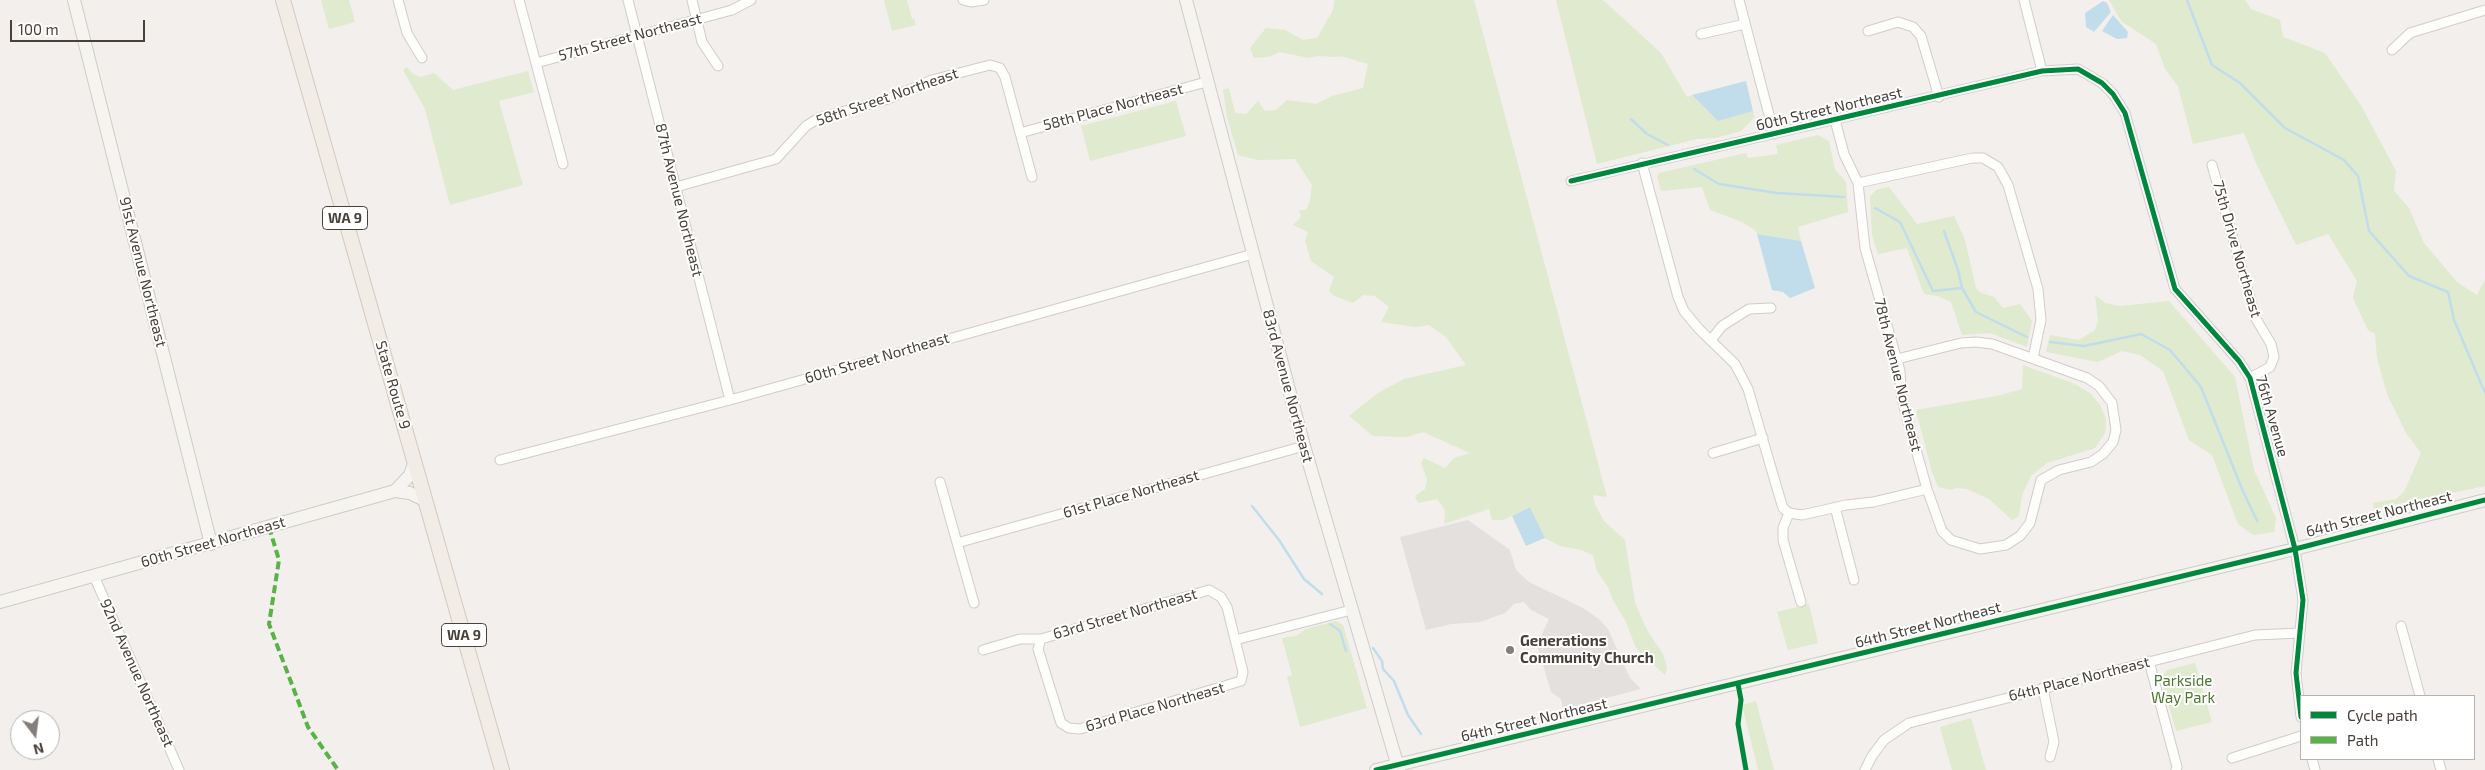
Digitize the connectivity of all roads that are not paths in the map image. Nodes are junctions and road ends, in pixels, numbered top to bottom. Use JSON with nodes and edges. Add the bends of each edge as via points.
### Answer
{"nodes":[{"id":1,"x":74,"y":0,"type":"edge"},
{"id":2,"x":283,"y":0,"type":"edge"},
{"id":3,"x":398,"y":0,"type":"edge"},
{"id":4,"x":519,"y":0,"type":"edge"},
{"id":5,"x":628,"y":0,"type":"edge"},
{"id":6,"x":692,"y":0,"type":"edge"},
{"id":7,"x":751,"y":0,"type":"edge"},
{"id":8,"x":963,"y":0,"type":"edge"},
{"id":9,"x":984,"y":0,"type":"edge"},
{"id":10,"x":1186,"y":0,"type":"edge"},
{"id":11,"x":1739,"y":0,"type":"edge"},
{"id":12,"x":2024,"y":0,"type":"edge"},
{"id":13,"x":2485,"y":10,"type":"edge"},
{"id":14,"x":696,"y":19,"type":"junction"},
{"id":15,"x":1745,"y":24,"type":"junction"},
{"id":16,"x":1868,"y":31,"type":"dead end"},
{"id":17,"x":1701,"y":34,"type":"dead end"},
{"id":18,"x":638,"y":36,"type":"junction"},
{"id":19,"x":2392,"y":50,"type":"dead end"},
{"id":20,"x":422,"y":58,"type":"dead end"},
{"id":21,"x":536,"y":63,"type":"junction"},
{"id":22,"x":718,"y":66,"type":"dead end"},
{"id":23,"x":2042,"y":71,"type":"junction"},
{"id":24,"x":2091,"y":76,"type":"joint"},
{"id":25,"x":1206,"y":82,"type":"junction"},
{"id":26,"x":1939,"y":96,"type":"junction"},
{"id":27,"x":1835,"y":120,"type":"junction"},
{"id":28,"x":1020,"y":132,"type":"junction"},
{"id":29,"x":1774,"y":134,"type":"junction"},
{"id":30,"x":1642,"y":163,"type":"junction"},
{"id":31,"x":564,"y":164,"type":"dead end"},
{"id":32,"x":2212,"y":165,"type":"dead end"},
{"id":33,"x":1032,"y":177,"type":"dead end"},
{"id":34,"x":1571,"y":181,"type":"dead end"},
{"id":35,"x":1858,"y":184,"type":"junction"},
{"id":36,"x":676,"y":187,"type":"junction"},
{"id":37,"x":1253,"y":254,"type":"junction"},
{"id":38,"x":1771,"y":308,"type":"dead end"},
{"id":39,"x":1711,"y":340,"type":"junction"},
{"id":40,"x":2033,"y":358,"type":"junction"},
{"id":41,"x":1897,"y":359,"type":"junction"},
{"id":42,"x":2250,"y":378,"type":"junction"},
{"id":43,"x":730,"y":400,"type":"junction"},
{"id":44,"x":1763,"y":438,"type":"junction"},
{"id":45,"x":1304,"y":446,"type":"junction"},
{"id":46,"x":1713,"y":453,"type":"dead end"},
{"id":47,"x":500,"y":460,"type":"dead end"},
{"id":48,"x":415,"y":462,"type":"junction"},
{"id":49,"x":940,"y":482,"type":"dead end"},
{"id":50,"x":1927,"y":489,"type":"junction"},
{"id":51,"x":395,"y":491,"type":"junction"},
{"id":52,"x":2485,"y":500,"type":"edge"},
{"id":53,"x":426,"y":501,"type":"junction"},
{"id":54,"x":1835,"y":508,"type":"junction"},
{"id":55,"x":1789,"y":513,"type":"junction"},
{"id":56,"x":958,"y":543,"type":"junction"},
{"id":57,"x":211,"y":544,"type":"junction"},
{"id":58,"x":2295,"y":549,"type":"junction"},
{"id":59,"x":94,"y":576,"type":"junction"},
{"id":60,"x":1854,"y":580,"type":"dead end"},
{"id":61,"x":0,"y":602,"type":"edge"},
{"id":62,"x":1801,"y":602,"type":"dead end"},
{"id":63,"x":974,"y":603,"type":"dead end"},
{"id":64,"x":1351,"y":610,"type":"junction"},
{"id":65,"x":2401,"y":626,"type":"dead end"},
{"id":66,"x":2300,"y":633,"type":"junction"},
{"id":67,"x":1041,"y":639,"type":"junction"},
{"id":68,"x":1236,"y":640,"type":"junction"},
{"id":69,"x":983,"y":650,"type":"dead end"},
{"id":70,"x":2149,"y":661,"type":"junction"},
{"id":71,"x":2044,"y":688,"type":"junction"},
{"id":72,"x":2420,"y":695,"type":"edge"},
{"id":73,"x":2300,"y":708,"type":"edge"},
{"id":74,"x":2300,"y":736,"type":"edge"},
{"id":75,"x":2050,"y":757,"type":"dead end"},
{"id":76,"x":2232,"y":758,"type":"dead end"},
{"id":77,"x":1398,"y":767,"type":"edge"},
{"id":78,"x":179,"y":770,"type":"edge"},
{"id":79,"x":502,"y":770,"type":"edge"},
{"id":80,"x":1376,"y":770,"type":"edge"},
{"id":81,"x":1865,"y":770,"type":"edge"},
{"id":82,"x":2176,"y":770,"type":"edge"}],
"edges":[{"from":1,"to":57,"type":"street","name":"91st Avenue Northeast"},
{"from":2,"to":48,"type":"main road","name":"State Route 9","number":"WA 9"},
{"from":3,"to":20,"type":"street","via":[[407,33]]},
{"from":4,"to":21,"type":"street"},
{"from":5,"to":18,"type":"street","name":"87th Avenue Northeast"},
{"from":6,"to":14,"type":"street"},
{"from":7,"to":14,"type":"street","name":"57th Street Northeast","via":[[732,10]]},
{"from":8,"to":9,"type":"street"},
{"from":10,"to":25,"type":"street","name":"83rd Avenue Northeast"},
{"from":11,"to":15,"type":"street"},
{"from":12,"to":23,"type":"street"},
{"from":13,"to":19,"type":"street","via":[[2410,33]]},
{"from":14,"to":18,"type":"street","name":"57th Street Northeast"},
{"from":14,"to":22,"type":"street","via":[[702,42]]},
{"from":15,"to":17,"type":"street"},
{"from":15,"to":29,"type":"street"},
{"from":16,"to":26,"type":"street","via":[[1898,22],[1913,27],[1921,36]]},
{"from":18,"to":21,"type":"street","name":"57th Street Northeast"},
{"from":18,"to":36,"type":"street","name":"87th Avenue Northeast"},
{"from":21,"to":31,"type":"street"},
{"from":23,"to":24,"type":"street","name":"60th Street Northeast","via":[[2078,69]]},
{"from":23,"to":26,"type":"street","name":"60th Street Northeast"},
{"from":24,"to":42,"type":"street","name":"76th Avenue","via":[[2113,94],[2125,112],[2175,289],[2239,361]]},
{"from":25,"to":28,"type":"street","name":"58th Place Northeast"},
{"from":25,"to":37,"type":"street","name":"83rd Avenue Northeast"},
{"from":26,"to":27,"type":"street","name":"60th Street Northeast"},
{"from":27,"to":29,"type":"street","name":"60th Street Northeast"},
{"from":27,"to":35,"type":"street","name":"78th Avenue Northeast","via":[[1844,154]]},
{"from":28,"to":33,"type":"street"},
{"from":28,"to":36,"type":"street","name":"58th Street Northeast","via":[[1005,77],[996,66],[984,65],[932,80],[888,99],[819,118],[806,126],[776,159]]},
{"from":29,"to":30,"type":"street","name":"60th Street Northeast"},
{"from":30,"to":34,"type":"street","name":"60th Street Northeast"},
{"from":30,"to":39,"type":"street","via":[[1678,297],[1691,321]]},
{"from":32,"to":42,"type":"street","name":"75th Drive Northeast","via":[[2256,319],[2274,357],[2270,367]]},
{"from":35,"to":40,"type":"street","via":[[1960,159],[1983,158],[1998,167],[2008,185],[2038,288],[2041,320]]},
{"from":35,"to":41,"type":"street","name":"78th Avenue Northeast","via":[[1865,248]]},
{"from":36,"to":43,"type":"street","name":"87th Avenue Northeast"},
{"from":37,"to":43,"type":"street","name":"60th Street Northeast"},
{"from":37,"to":45,"type":"street","name":"83rd Avenue Northeast"},
{"from":38,"to":39,"type":"street","via":[[1749,309],[1722,326]]},
{"from":39,"to":44,"type":"street","via":[[1741,374]]},
{"from":40,"to":41,"type":"street","via":[[1976,342]]},
{"from":40,"to":50,"type":"street","name":"78th Avenue Northeast","via":[[2088,378],[2099,386],[2112,403],[2116,417],[2113,442],[2091,462],[2059,470],[2041,480],[2030,524],[2006,545],[1980,550],[1951,540],[1936,519]]},
{"from":41,"to":50,"type":"street","name":"78th Avenue Northeast","via":[[1901,393]]},
{"from":42,"to":58,"type":"street","name":"76th Avenue"},
{"from":43,"to":47,"type":"street","name":"60th Street Northeast"},
{"from":44,"to":46,"type":"street"},
{"from":44,"to":55,"type":"street","via":[[1783,508]]},
{"from":45,"to":56,"type":"street","name":"61st Place Northeast"},
{"from":45,"to":64,"type":"street","name":"83rd Avenue Northeast"},
{"from":48,"to":51,"type":"street","via":[[410,475]]},
{"from":48,"to":53,"type":"main road","name":"State Route 9","number":"WA 9"},
{"from":49,"to":56,"type":"street"},
{"from":50,"to":54,"type":"street"},
{"from":51,"to":53,"type":"street","via":[[410,493]]},
{"from":51,"to":57,"type":"street","name":"60th Street Northeast"},
{"from":52,"to":58,"type":"street","name":"64th Street Northeast"},
{"from":53,"to":79,"type":"main road","name":"State Route 9","number":"WA 9"},
{"from":54,"to":55,"type":"street","via":[[1802,515]]},
{"from":54,"to":60,"type":"street"},
{"from":55,"to":62,"type":"street","via":[[1783,528],[1783,540]]},
{"from":56,"to":63,"type":"street"},
{"from":57,"to":59,"type":"street","name":"60th Street Northeast"},
{"from":58,"to":66,"type":"street","name":"76th Avenue","via":[[2303,600]]},
{"from":58,"to":77,"type":"street","name":"64th Street Northeast"},
{"from":59,"to":61,"type":"street","name":"60th Street Northeast"},
{"from":59,"to":78,"type":"street","name":"92nd Avenue Northeast"},
{"from":64,"to":68,"type":"street"},
{"from":64,"to":77,"type":"street","name":"83rd Avenue Northeast"},
{"from":65,"to":72,"type":"street"},
{"from":66,"to":70,"type":"street","name":"64th Place Northeast","via":[[2255,635]]},
{"from":66,"to":73,"type":"street","name":"76th Avenue","via":[[2296,673]]},
{"from":67,"to":68,"type":"street","name":"63rd Street Northeast","via":[[1209,590],[1221,597],[1227,607]]},
{"from":67,"to":68,"type":"street","name":"63rd Place Northeast","via":[[1038,649],[1061,723],[1068,728],[1080,729],[1241,681],[1243,672]]},
{"from":67,"to":69,"type":"street","name":"63rd Street Northeast","via":[[1020,640]]},
{"from":70,"to":71,"type":"street","name":"64th Place Northeast"},
{"from":70,"to":82,"type":"street"},
{"from":71,"to":75,"type":"street","via":[[2054,742]]},
{"from":71,"to":81,"type":"street","name":"64th Place Northeast","via":[[1909,723],[1894,732],[1872,756]]},
{"from":74,"to":76,"type":"street"},
{"from":77,"to":80,"type":"street","name":"64th Street Northeast"}]}
